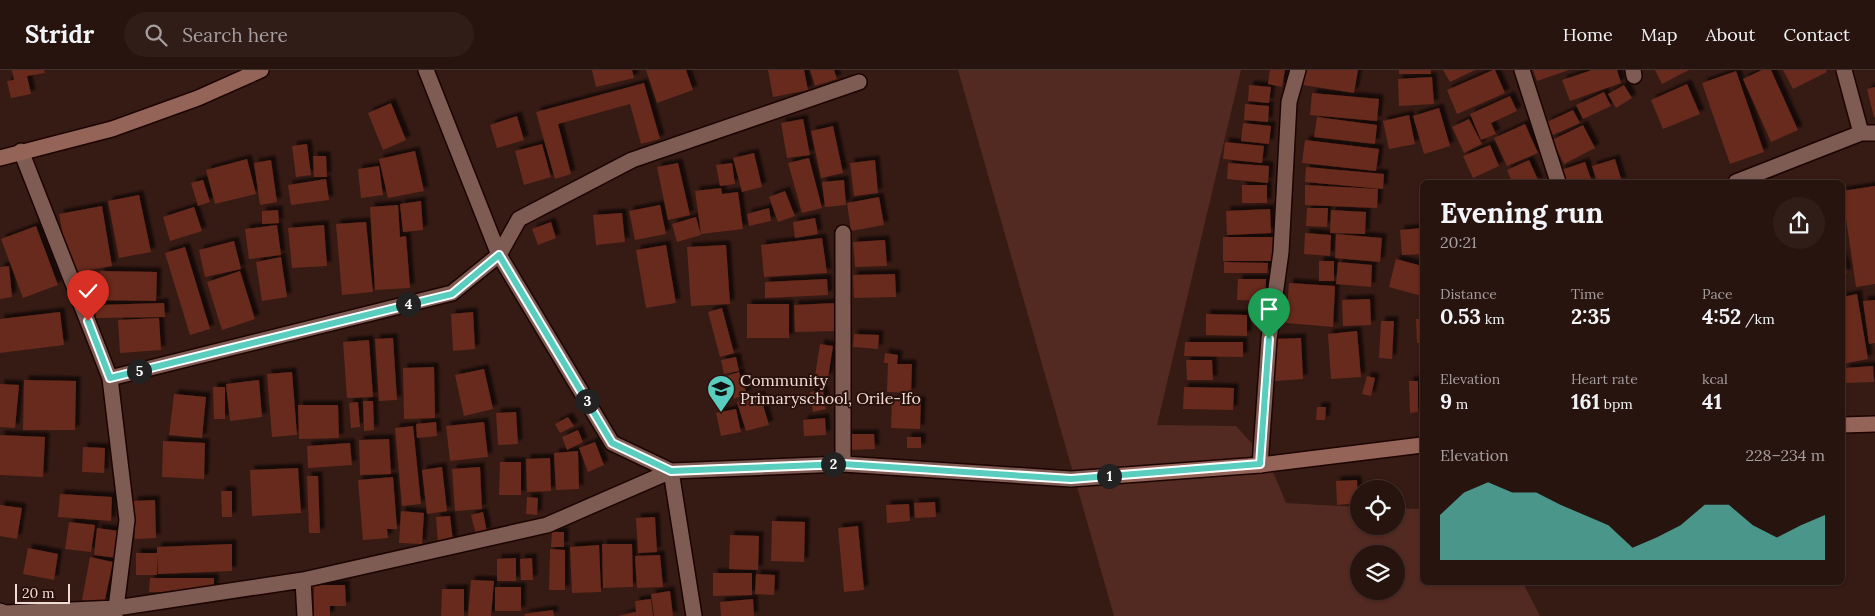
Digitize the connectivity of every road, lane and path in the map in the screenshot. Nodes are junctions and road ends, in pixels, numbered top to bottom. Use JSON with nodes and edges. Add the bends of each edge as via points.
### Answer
{"nodes":[{"id":1,"x":261,"y":70,"type":"edge"},
{"id":2,"x":426,"y":70,"type":"edge"},
{"id":3,"x":1298,"y":70,"type":"edge"},
{"id":4,"x":1522,"y":70,"type":"edge"},
{"id":5,"x":1844,"y":70,"type":"edge"},
{"id":6,"x":859,"y":82,"type":"dead end"},
{"id":7,"x":1868,"y":133,"type":"edge"},
{"id":8,"x":21,"y":151,"type":"junction"},
{"id":9,"x":0,"y":158,"type":"edge"},
{"id":10,"x":1557,"y":180,"type":"edge"},
{"id":11,"x":1741,"y":180,"type":"edge"},
{"id":12,"x":843,"y":233,"type":"dead end"},
{"id":13,"x":499,"y":255,"type":"junction"},
{"id":14,"x":110,"y":378,"type":"junction"},
{"id":15,"x":1875,"y":424,"type":"edge"},
{"id":16,"x":1845,"y":425,"type":"edge"},
{"id":17,"x":1420,"y":445,"type":"edge"},
{"id":18,"x":843,"y":464,"type":"junction"},
{"id":19,"x":1260,"y":464,"type":"junction"},
{"id":20,"x":671,"y":471,"type":"junction"},
{"id":21,"x":303,"y":580,"type":"junction"},
{"id":22,"x":0,"y":611,"type":"edge"},
{"id":23,"x":116,"y":612,"type":"edge"},
{"id":24,"x":305,"y":616,"type":"edge"},
{"id":25,"x":694,"y":616,"type":"edge"}],
"edges":[{"from":1,"to":8,"type":"street","via":[[198,98],[112,129]]},
{"from":2,"to":13,"type":"street"},
{"from":3,"to":19,"type":"street","via":[[1289,102],[1281,252],[1269,339]]},
{"from":4,"to":10,"type":"street"},
{"from":5,"to":7,"type":"street"},
{"from":6,"to":13,"type":"street","via":[[632,160],[519,219]]},
{"from":7,"to":11,"type":"street"},
{"from":8,"to":9,"type":"street"},
{"from":8,"to":14,"type":"street"},
{"from":12,"to":18,"type":"street"},
{"from":13,"to":14,"type":"street","via":[[452,294]]},
{"from":13,"to":20,"type":"street","via":[[612,443]]},
{"from":14,"to":23,"type":"street","via":[[127,520]]},
{"from":15,"to":16,"type":"street"},
{"from":17,"to":19,"type":"street"},
{"from":18,"to":19,"type":"street","via":[[1071,479]]},
{"from":18,"to":20,"type":"street"},
{"from":20,"to":21,"type":"street","via":[[547,525]]},
{"from":20,"to":25,"type":"street"},
{"from":21,"to":23,"type":"street"},
{"from":21,"to":24,"type":"street"},
{"from":22,"to":23,"type":"street"}]}
